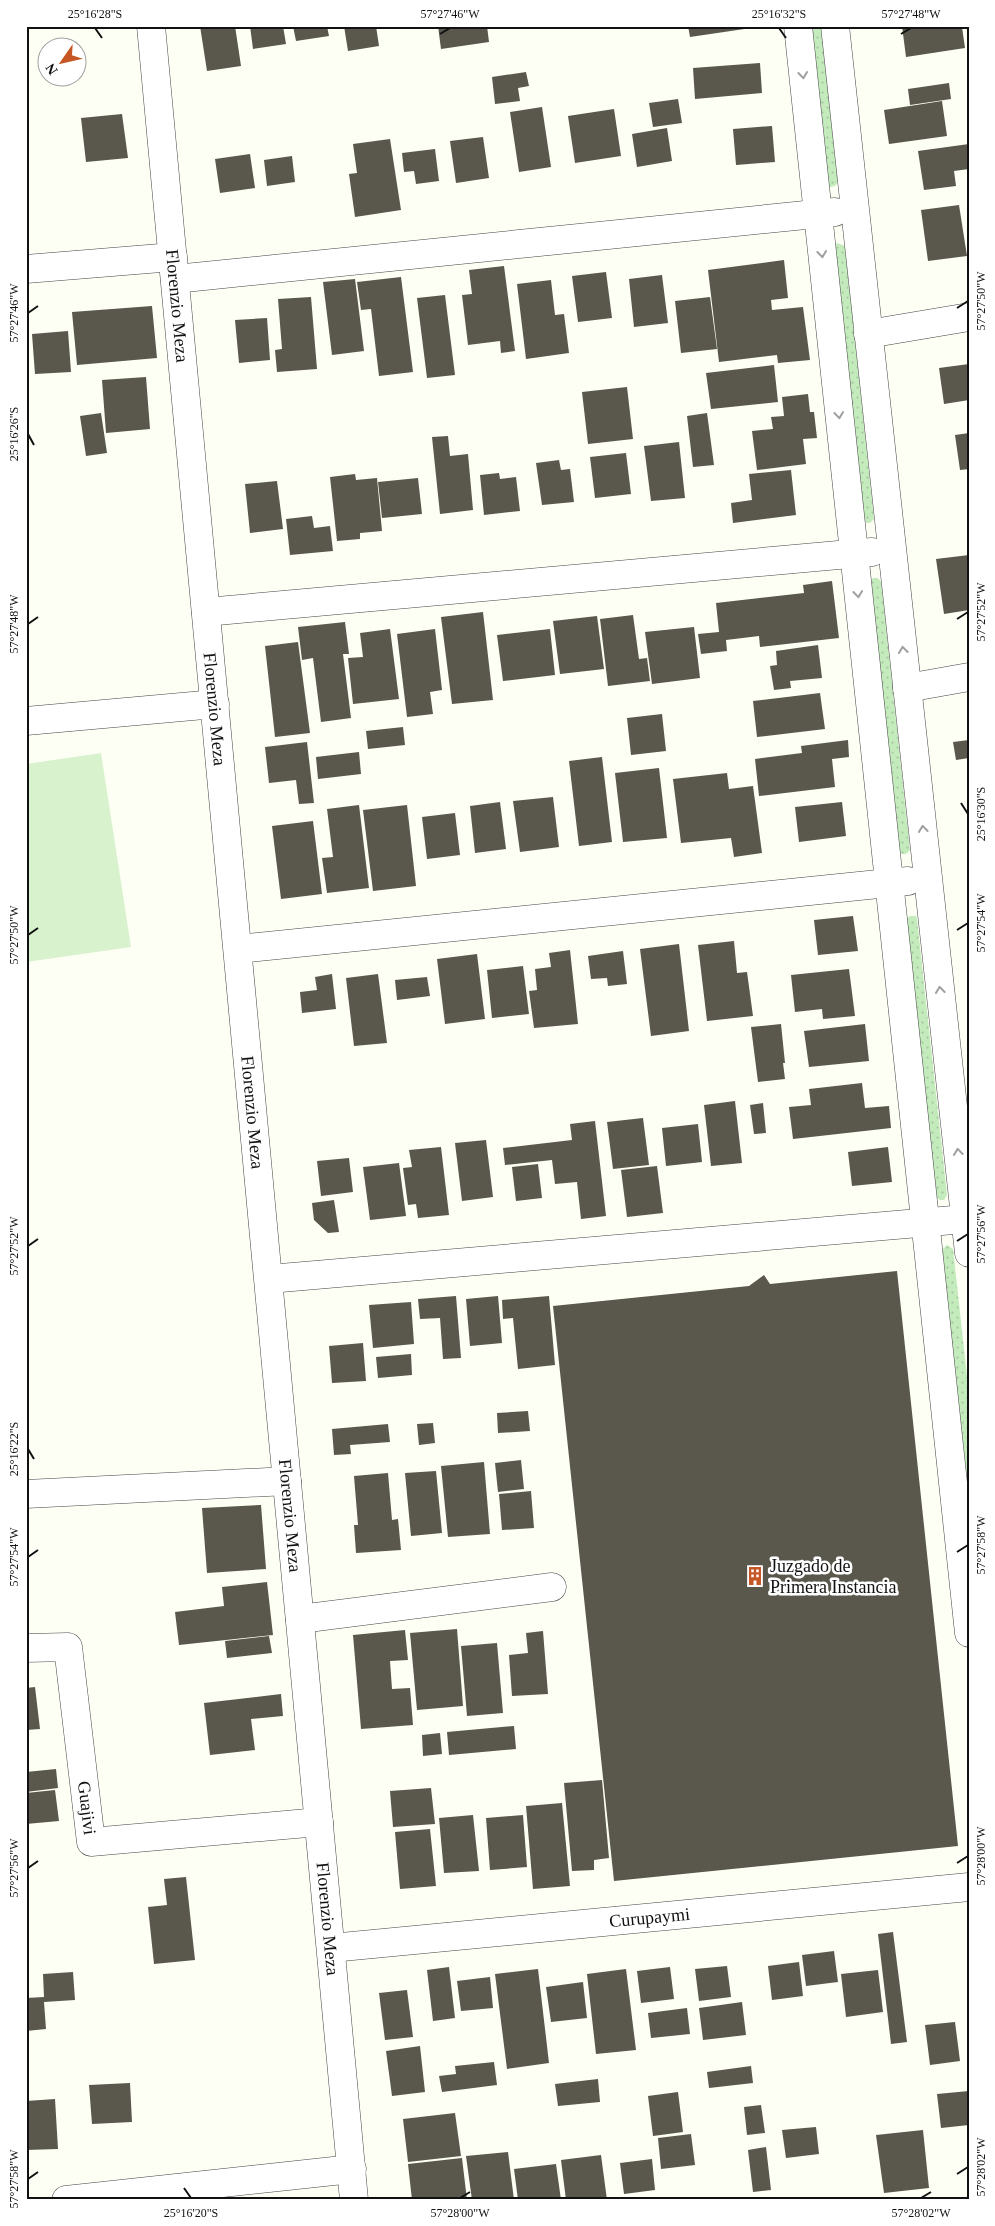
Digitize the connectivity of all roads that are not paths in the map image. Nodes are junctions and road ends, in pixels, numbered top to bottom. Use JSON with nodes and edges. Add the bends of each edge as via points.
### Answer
{"nodes":[{"id":1,"x":151,"y":26,"type":"edge"},
{"id":2,"x":798,"y":26,"type":"edge"},
{"id":3,"x":835,"y":26,"type":"edge"},
{"id":4,"x":854,"y":210,"type":"junction"},
{"id":5,"x":818,"y":214,"type":"junction"},
{"id":6,"x":174,"y":268,"type":"junction"},
{"id":7,"x":26,"y":269,"type":"edge"},
{"id":8,"x":969,"y":317,"type":"edge"},
{"id":9,"x":868,"y":334,"type":"junction"},
{"id":10,"x":892,"y":550,"type":"junction"},
{"id":11,"x":853,"y":553,"type":"junction"},
{"id":12,"x":206,"y":612,"type":"junction"},
{"id":13,"x":969,"y":677,"type":"edge"},
{"id":14,"x":907,"y":688,"type":"junction"},
{"id":15,"x":215,"y":704,"type":"junction"},
{"id":16,"x":26,"y":721,"type":"edge"},
{"id":17,"x":928,"y":879,"type":"junction"},
{"id":18,"x":889,"y":882,"type":"junction"},
{"id":19,"x":238,"y":949,"type":"junction"},
{"id":20,"x":957,"y":1032,"type":"edge"},
{"id":21,"x":965,"y":1219,"type":"junction"},
{"id":22,"x":925,"y":1222,"type":"junction"},
{"id":23,"x":969,"y":1253,"type":"edge"},
{"id":24,"x":269,"y":1279,"type":"junction"},
{"id":25,"x":288,"y":1481,"type":"junction"},
{"id":26,"x":26,"y":1494,"type":"edge"},
{"id":27,"x":552,"y":1587,"type":"dead end"},
{"id":28,"x":300,"y":1618,"type":"junction"},
{"id":29,"x":969,"y":1633,"type":"edge"},
{"id":30,"x":26,"y":1648,"type":"edge"},
{"id":31,"x":319,"y":1822,"type":"junction"},
{"id":32,"x":969,"y":1887,"type":"edge"},
{"id":33,"x":331,"y":1948,"type":"junction"},
{"id":34,"x":352,"y":2169,"type":"junction"},
{"id":35,"x":66,"y":2200,"type":"edge"},
{"id":36,"x":354,"y":2200,"type":"edge"}],
"edges":[{"from":1,"to":6,"type":"street","name":"Florenzio Meza"},
{"from":2,"to":5,"type":"street","one_way":true},
{"from":3,"to":4,"type":"street"},
{"from":4,"to":5,"type":"street"},
{"from":4,"to":9,"type":"street"},
{"from":5,"to":6,"type":"street"},
{"from":5,"to":11,"type":"street","one_way":true},
{"from":6,"to":7,"type":"street"},
{"from":6,"to":12,"type":"street","name":"Florenzio Meza"},
{"from":8,"to":9,"type":"street"},
{"from":9,"to":10,"type":"street"},
{"from":10,"to":11,"type":"street"},
{"from":14,"to":10,"type":"street","one_way":true},
{"from":11,"to":12,"type":"street"},
{"from":11,"to":18,"type":"street","one_way":true},
{"from":12,"to":15,"type":"street","name":"Florenzio Meza"},
{"from":13,"to":14,"type":"street"},
{"from":17,"to":14,"type":"street","one_way":true},
{"from":15,"to":16,"type":"street"},
{"from":15,"to":19,"type":"street","name":"Florenzio Meza"},
{"from":17,"to":18,"type":"street"},
{"from":20,"to":17,"type":"street","one_way":true},
{"from":18,"to":19,"type":"street"},
{"from":18,"to":22,"type":"street"},
{"from":19,"to":24,"type":"street","name":"Florenzio Meza"},
{"from":21,"to":20,"type":"street","one_way":true},
{"from":21,"to":22,"type":"street"},
{"from":21,"to":23,"type":"street"},
{"from":22,"to":24,"type":"street"},
{"from":22,"to":29,"type":"street"},
{"from":24,"to":25,"type":"street","name":"Florenzio Meza"},
{"from":25,"to":26,"type":"street"},
{"from":25,"to":28,"type":"street","name":"Florenzio Meza"},
{"from":27,"to":28,"type":"street"},
{"from":28,"to":31,"type":"street","name":"Florenzio Meza"},
{"from":30,"to":31,"type":"street","name":"Guajivi","via":[[68,1646],[92,1842]]},
{"from":31,"to":33,"type":"street","name":"Florenzio Meza"},
{"from":32,"to":33,"type":"street","name":"Curupaymi"},
{"from":33,"to":34,"type":"street","name":"Florenzio Meza"},
{"from":34,"to":35,"type":"street"},
{"from":34,"to":36,"type":"street","name":"Florenzio Meza"}]}
